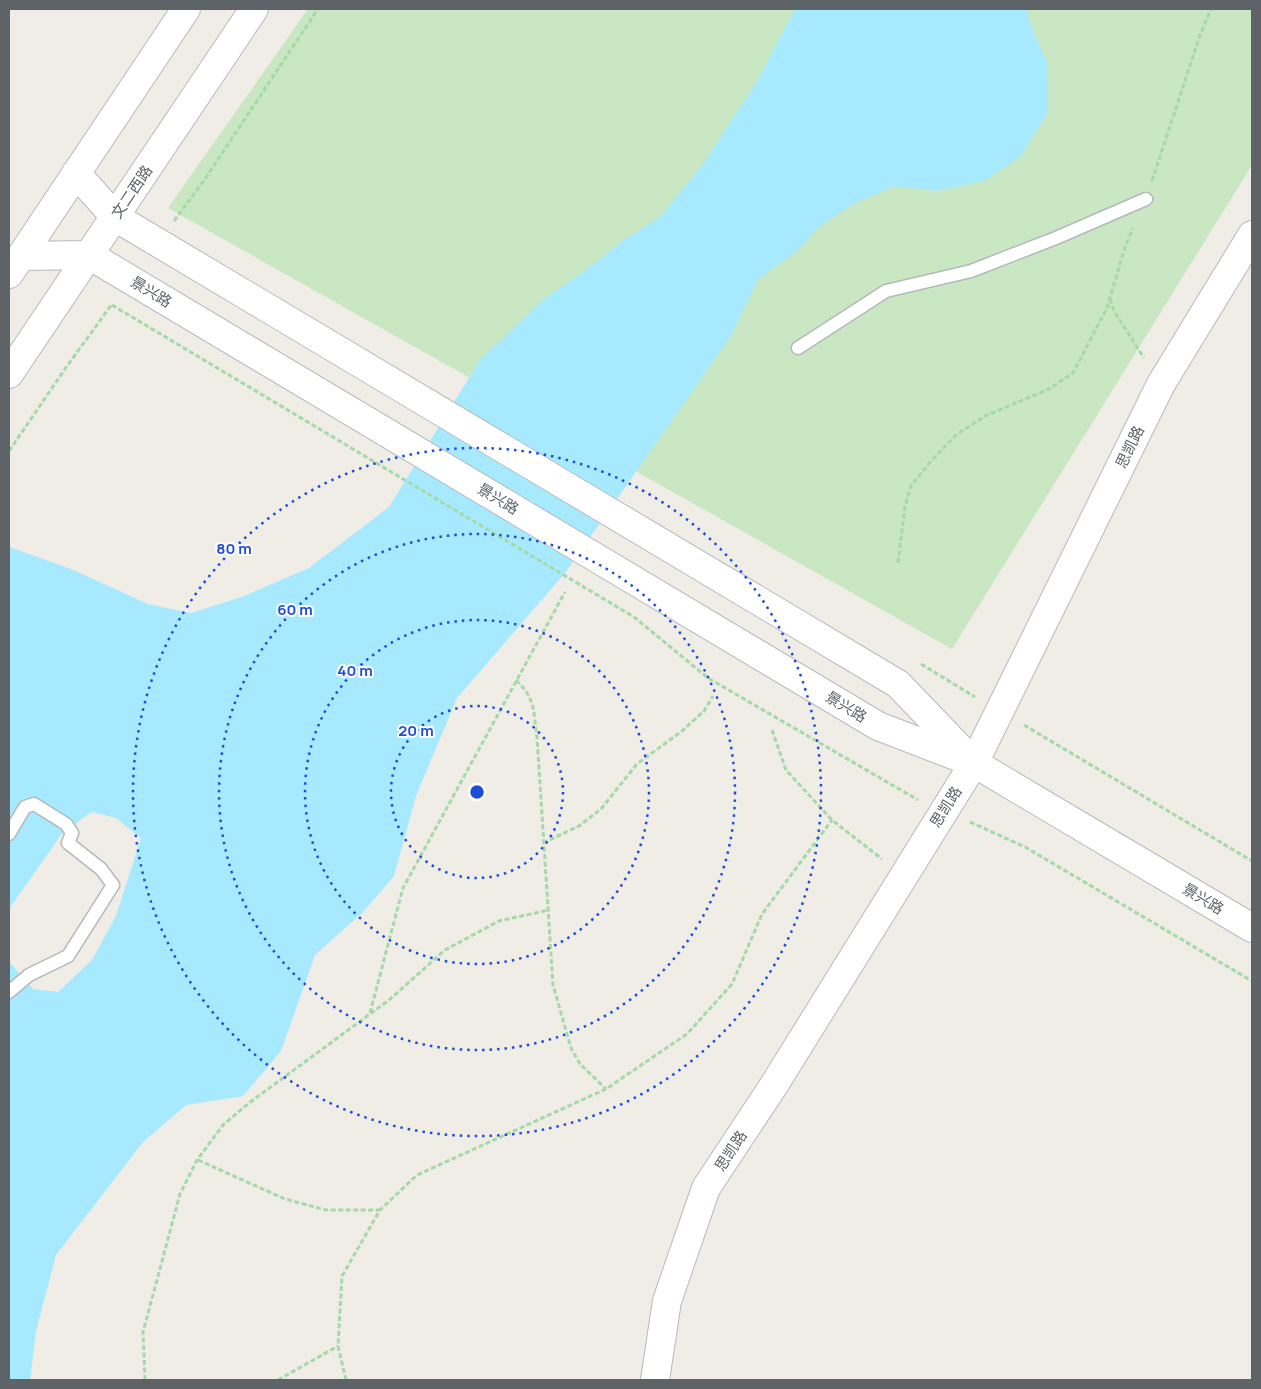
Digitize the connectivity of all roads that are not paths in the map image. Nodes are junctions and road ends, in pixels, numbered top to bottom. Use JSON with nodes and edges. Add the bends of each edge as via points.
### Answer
{"nodes":[{"id":1,"x":186,"y":9,"type":"edge"},
{"id":2,"x":254,"y":9,"type":"edge"},
{"id":3,"x":76,"y":173,"type":"junction"},
{"id":4,"x":1146,"y":199,"type":"road end"},
{"id":5,"x":115,"y":217,"type":"junction"},
{"id":6,"x":1252,"y":235,"type":"edge"},
{"id":7,"x":89,"y":255,"type":"junction"},
{"id":8,"x":15,"y":265,"type":"edge"},
{"id":9,"x":798,"y":348,"type":"dead end"},
{"id":10,"x":9,"y":374,"type":"edge"},
{"id":11,"x":974,"y":763,"type":"junction"},
{"id":12,"x":9,"y":834,"type":"edge"},
{"id":13,"x":1252,"y":928,"type":"edge"},
{"id":14,"x":9,"y":992,"type":"edge"},
{"id":15,"x":656,"y":1380,"type":"edge"}],
"edges":[{"from":1,"to":3,"type":"street"},
{"from":2,"to":5,"type":"street","name":"文二西路"},
{"from":3,"to":5,"type":"street","name":"景兴路"},
{"from":3,"to":8,"type":"street"},
{"from":4,"to":9,"type":"lane","via":[[971,271],[886,291]]},
{"from":5,"to":7,"type":"street","name":"文二西路"},
{"from":5,"to":11,"type":"street","name":"景兴路","via":[[898,684]]},
{"from":6,"to":11,"type":"street","name":"思凯路","via":[[1160,384]]},
{"from":7,"to":8,"type":"street"},
{"from":7,"to":10,"type":"street","name":"文二西路"},
{"from":7,"to":11,"type":"street","name":"景兴路","via":[[878,726]]},
{"from":11,"to":13,"type":"street","name":"景兴路"},
{"from":11,"to":15,"type":"street","name":"思凯路","via":[[774,1085],[706,1188],[667,1301]]},
{"from":12,"to":14,"type":"lane","via":[[25,807],[34,804],[66,824],[72,832],[68,843],[101,869],[113,885],[68,956],[29,975]]}]}
